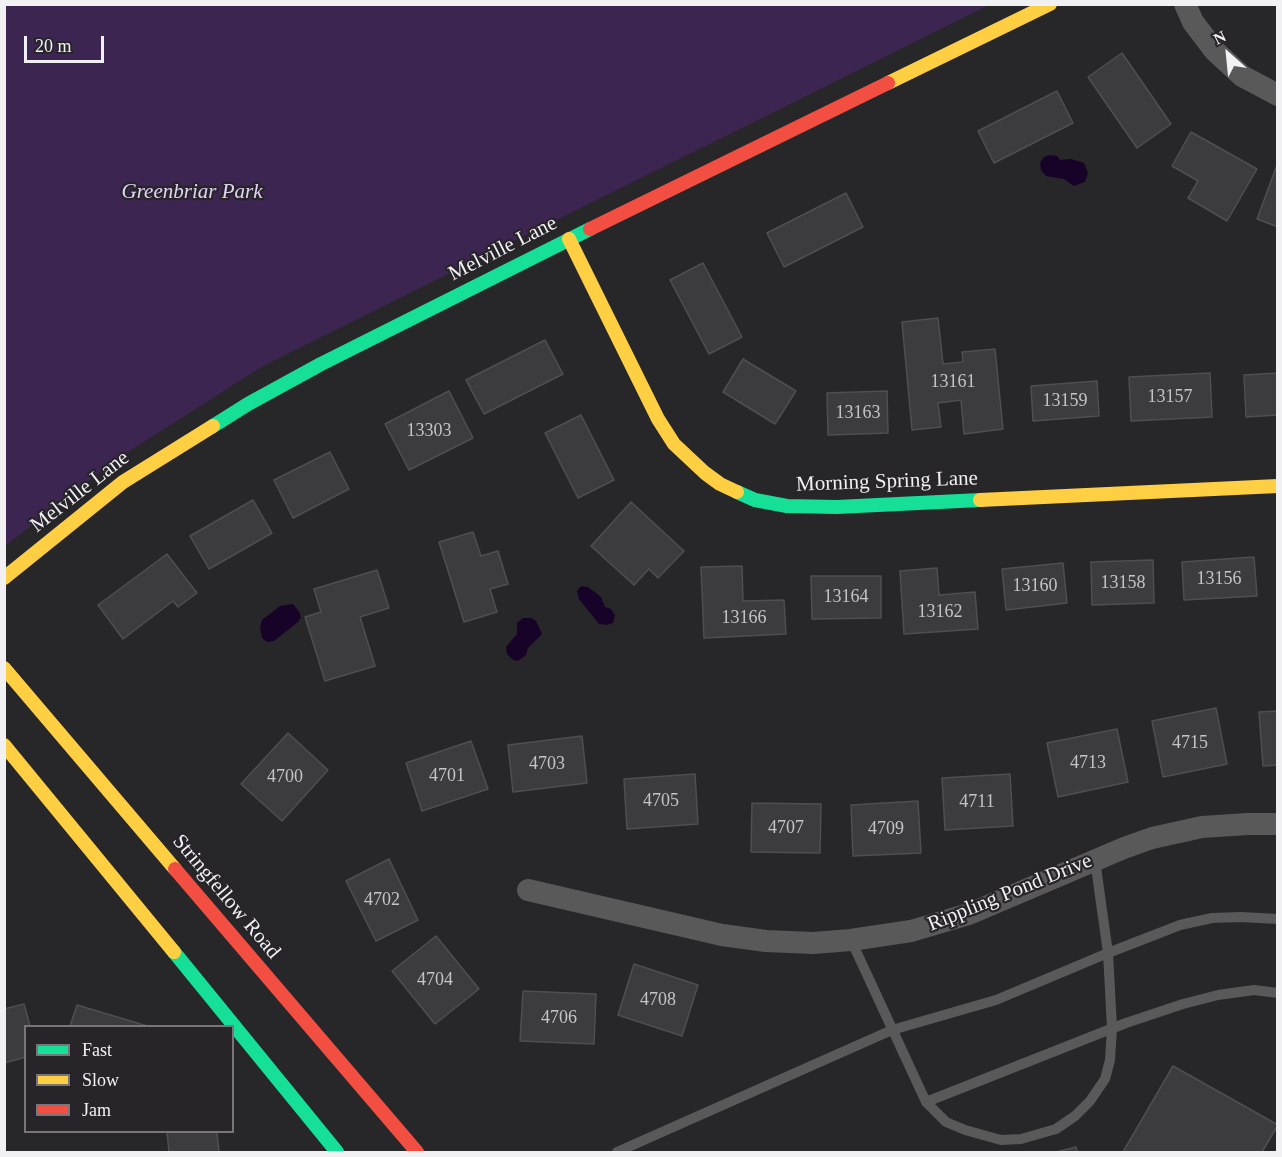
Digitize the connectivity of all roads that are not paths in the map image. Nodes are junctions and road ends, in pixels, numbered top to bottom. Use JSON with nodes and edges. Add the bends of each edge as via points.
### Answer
{"nodes":[{"id":1,"x":1050,"y":4,"type":"edge"},
{"id":2,"x":1185,"y":4,"type":"edge"},
{"id":3,"x":1278,"y":95,"type":"edge"},
{"id":4,"x":569,"y":239,"type":"junction"},
{"id":5,"x":1278,"y":486,"type":"edge"},
{"id":6,"x":4,"y":578,"type":"edge"},
{"id":7,"x":4,"y":668,"type":"edge"},
{"id":8,"x":4,"y":745,"type":"edge"},
{"id":9,"x":1278,"y":825,"type":"edge"},
{"id":10,"x":1095,"y":860,"type":"junction"},
{"id":11,"x":528,"y":890,"type":"dead end"},
{"id":12,"x":1278,"y":919,"type":"edge"},
{"id":13,"x":851,"y":940,"type":"junction"},
{"id":14,"x":1108,"y":952,"type":"junction"},
{"id":15,"x":1278,"y":993,"type":"edge"},
{"id":16,"x":233,"y":1025,"type":"edge"},
{"id":17,"x":234,"y":1026,"type":"edge"},
{"id":18,"x":1112,"y":1028,"type":"junction"},
{"id":19,"x":892,"y":1030,"type":"junction"},
{"id":20,"x":926,"y":1102,"type":"junction"},
{"id":21,"x":337,"y":1152,"type":"edge"},
{"id":22,"x":417,"y":1152,"type":"edge"},
{"id":23,"x":617,"y":1152,"type":"edge"}],
"edges":[{"from":1,"to":4,"type":"street","name":"Melville Lane"},
{"from":2,"to":3,"type":"street","via":[[1215,51],[1242,76]]},
{"from":4,"to":5,"type":"street","name":"Morning Spring Lane","via":[[674,444],[720,484],[755,500],[787,507],[837,507]]},
{"from":4,"to":6,"type":"street","name":"Melville Lane","via":[[321,364],[221,420],[123,482]]},
{"from":7,"to":22,"type":"street","name":"Stringfellow Road"},
{"from":8,"to":16,"type":"street"},
{"from":9,"to":10,"type":"street","name":"Rippling Pond Drive","via":[[1202,827],[1152,838]]},
{"from":10,"to":13,"type":"street","name":"Rippling Pond Drive","via":[[969,914],[911,931]]},
{"from":10,"to":14,"type":"lane"},
{"from":11,"to":13,"type":"street","name":"Rippling Pond Drive","via":[[722,935],[813,943]]},
{"from":12,"to":14,"type":"lane","via":[[1212,918],[1180,925]]},
{"from":13,"to":19,"type":"lane"},
{"from":14,"to":18,"type":"lane"},
{"from":14,"to":19,"type":"lane","via":[[996,1000]]},
{"from":15,"to":18,"type":"lane","via":[[1254,990],[1218,995]]},
{"from":17,"to":21,"type":"street"},
{"from":18,"to":20,"type":"lane"},
{"from":18,"to":20,"type":"lane","via":[[1105,1079],[1090,1101],[1056,1129],[1021,1139],[1000,1140],[946,1122]]},
{"from":19,"to":20,"type":"lane"},
{"from":19,"to":23,"type":"lane"}]}
